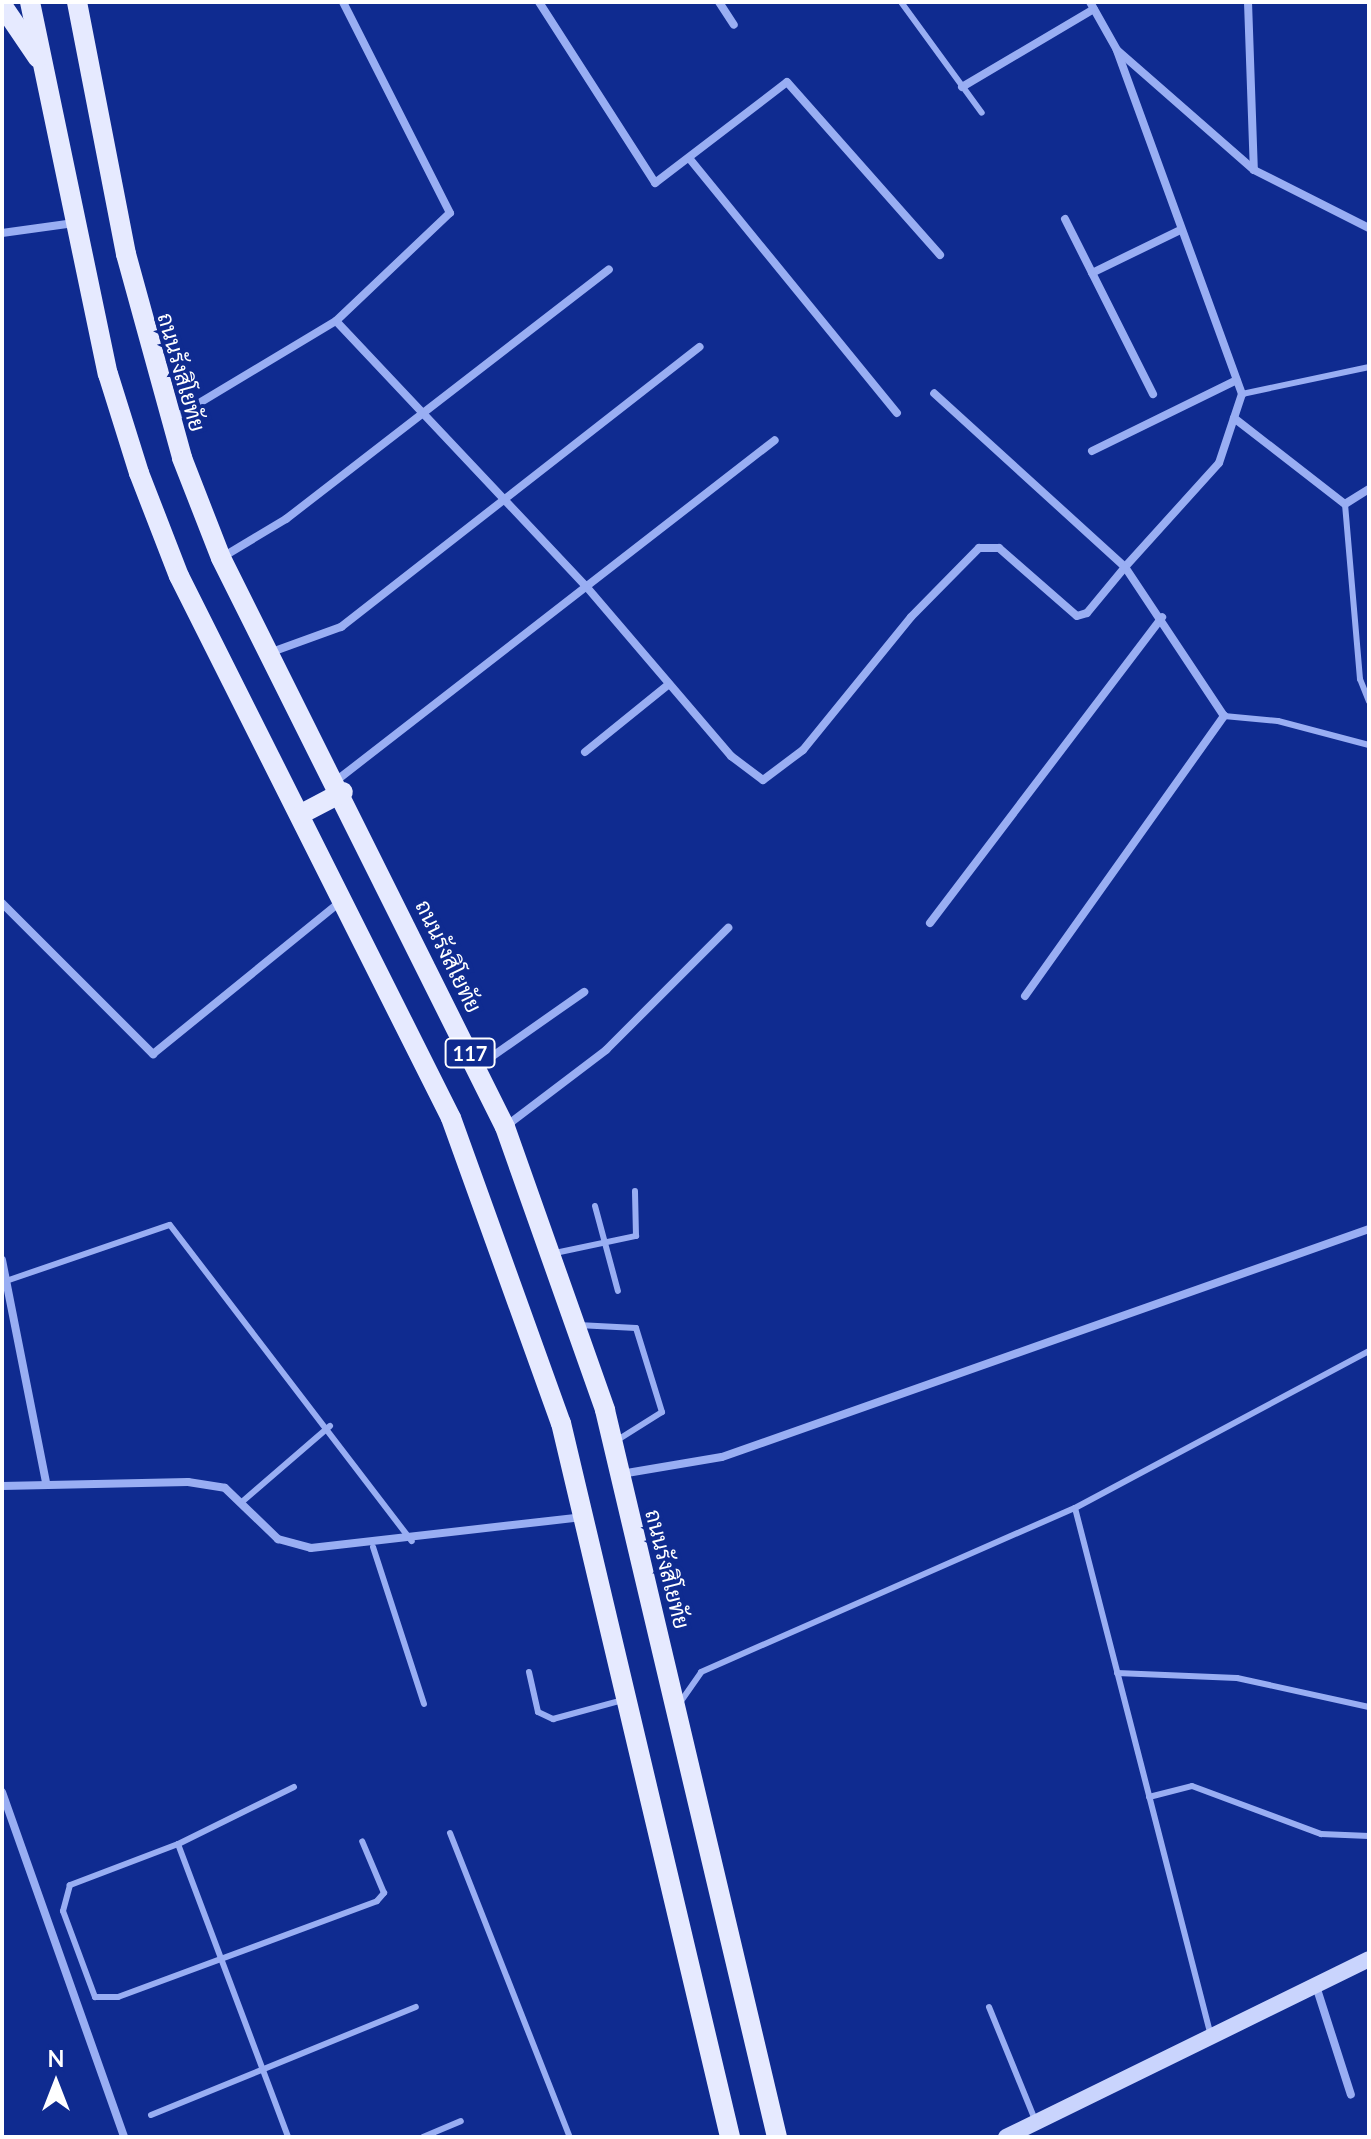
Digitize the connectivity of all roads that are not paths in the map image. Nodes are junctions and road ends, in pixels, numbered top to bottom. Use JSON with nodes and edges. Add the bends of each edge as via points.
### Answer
{"nodes":[{"id":1,"x":30,"y":2,"type":"edge"},
{"id":2,"x":77,"y":2,"type":"edge"},
{"id":3,"x":343,"y":2,"type":"edge"},
{"id":4,"x":539,"y":2,"type":"edge"},
{"id":5,"x":719,"y":2,"type":"edge"},
{"id":6,"x":901,"y":2,"type":"edge"},
{"id":7,"x":1248,"y":2,"type":"edge"},
{"id":8,"x":2,"y":5,"type":"edge"},
{"id":9,"x":1092,"y":6,"type":"edge"},
{"id":10,"x":734,"y":25,"type":"dead end"},
{"id":11,"x":1117,"y":50,"type":"junction"},
{"id":12,"x":42,"y":65,"type":"junction"},
{"id":13,"x":962,"y":87,"type":"junction"},
{"id":14,"x":982,"y":113,"type":"dead end"},
{"id":15,"x":689,"y":158,"type":"junction"},
{"id":16,"x":1254,"y":170,"type":"junction"},
{"id":17,"x":1065,"y":219,"type":"dead end"},
{"id":18,"x":74,"y":223,"type":"junction"},
{"id":19,"x":1369,"y":228,"type":"edge"},
{"id":20,"x":1180,"y":230,"type":"junction"},
{"id":21,"x":2,"y":233,"type":"edge"},
{"id":22,"x":940,"y":255,"type":"dead end"},
{"id":23,"x":609,"y":269,"type":"dead end"},
{"id":24,"x":1092,"y":273,"type":"junction"},
{"id":25,"x":336,"y":321,"type":"junction"},
{"id":26,"x":700,"y":347,"type":"dead end"},
{"id":27,"x":1369,"y":367,"type":"edge"},
{"id":28,"x":1237,"y":380,"type":"junction"},
{"id":29,"x":934,"y":393,"type":"dead end"},
{"id":30,"x":1153,"y":394,"type":"dead end"},
{"id":31,"x":1242,"y":394,"type":"junction"},
{"id":32,"x":421,"y":410,"type":"junction"},
{"id":33,"x":897,"y":413,"type":"dead end"},
{"id":34,"x":1234,"y":418,"type":"junction"},
{"id":35,"x":170,"y":421,"type":"junction"},
{"id":36,"x":775,"y":440,"type":"dead end"},
{"id":37,"x":1092,"y":451,"type":"dead end"},
{"id":38,"x":1369,"y":489,"type":"edge"},
{"id":39,"x":504,"y":498,"type":"junction"},
{"id":40,"x":1345,"y":504,"type":"junction"},
{"id":41,"x":221,"y":558,"type":"junction"},
{"id":42,"x":1125,"y":567,"type":"junction"},
{"id":43,"x":585,"y":585,"type":"junction"},
{"id":44,"x":1162,"y":617,"type":"junction"},
{"id":45,"x":267,"y":654,"type":"junction"},
{"id":46,"x":669,"y":684,"type":"junction"},
{"id":47,"x":1369,"y":701,"type":"edge"},
{"id":48,"x":1224,"y":716,"type":"junction"},
{"id":49,"x":1369,"y":745,"type":"edge"},
{"id":50,"x":585,"y":752,"type":"dead end"},
{"id":51,"x":340,"y":786,"type":"junction"},
{"id":52,"x":303,"y":813,"type":"junction"},
{"id":53,"x":343,"y":900,"type":"junction"},
{"id":54,"x":2,"y":903,"type":"edge"},
{"id":55,"x":930,"y":923,"type":"dead end"},
{"id":56,"x":728,"y":928,"type":"dead end"},
{"id":57,"x":584,"y":992,"type":"dead end"},
{"id":58,"x":1025,"y":996,"type":"dead end"},
{"id":59,"x":476,"y":1067,"type":"junction"},
{"id":60,"x":505,"y":1127,"type":"junction"},
{"id":61,"x":635,"y":1191,"type":"dead end"},
{"id":62,"x":595,"y":1206,"type":"dead end"},
{"id":63,"x":1369,"y":1229,"type":"edge"},
{"id":64,"x":604,"y":1242,"type":"junction"},
{"id":65,"x":551,"y":1253,"type":"junction"},
{"id":66,"x":2,"y":1260,"type":"edge"},
{"id":67,"x":6,"y":1281,"type":"junction"},
{"id":68,"x":618,"y":1291,"type":"dead end"},
{"id":69,"x":576,"y":1325,"type":"junction"},
{"id":70,"x":1369,"y":1351,"type":"edge"},
{"id":71,"x":330,"y":1426,"type":"junction"},
{"id":72,"x":612,"y":1443,"type":"junction"},
{"id":73,"x":620,"y":1475,"type":"junction"},
{"id":74,"x":46,"y":1482,"type":"junction"},
{"id":75,"x":2,"y":1486,"type":"edge"},
{"id":76,"x":243,"y":1501,"type":"junction"},
{"id":77,"x":1075,"y":1508,"type":"junction"},
{"id":78,"x":585,"y":1517,"type":"junction"},
{"id":79,"x":412,"y":1541,"type":"junction"},
{"id":80,"x":373,"y":1547,"type":"junction"},
{"id":81,"x":529,"y":1672,"type":"dead end"},
{"id":82,"x":1117,"y":1673,"type":"junction"},
{"id":83,"x":627,"y":1699,"type":"junction"},
{"id":84,"x":424,"y":1704,"type":"dead end"},
{"id":85,"x":678,"y":1705,"type":"junction"},
{"id":86,"x":1369,"y":1707,"type":"edge"},
{"id":87,"x":294,"y":1787,"type":"dead end"},
{"id":88,"x":2,"y":1792,"type":"edge"},
{"id":89,"x":1149,"y":1797,"type":"junction"},
{"id":90,"x":450,"y":1833,"type":"dead end"},
{"id":91,"x":1369,"y":1836,"type":"edge"},
{"id":92,"x":362,"y":1841,"type":"dead end"},
{"id":93,"x":178,"y":1844,"type":"junction"},
{"id":94,"x":1369,"y":1959,"type":"edge"},
{"id":95,"x":220,"y":1960,"type":"junction"},
{"id":96,"x":1316,"y":1986,"type":"junction"},
{"id":97,"x":416,"y":2007,"type":"dead end"},
{"id":98,"x":989,"y":2007,"type":"dead end"},
{"id":99,"x":1211,"y":2037,"type":"junction"},
{"id":100,"x":261,"y":2068,"type":"junction"},
{"id":101,"x":1351,"y":2095,"type":"dead end"},
{"id":102,"x":151,"y":2115,"type":"dead end"},
{"id":103,"x":461,"y":2121,"type":"dead end"},
{"id":104,"x":1036,"y":2122,"type":"junction"},
{"id":105,"x":124,"y":2137,"type":"edge"},
{"id":106,"x":288,"y":2137,"type":"edge"},
{"id":107,"x":423,"y":2137,"type":"edge"},
{"id":108,"x":570,"y":2137,"type":"edge"},
{"id":109,"x":730,"y":2137,"type":"edge"},
{"id":110,"x":777,"y":2137,"type":"edge"},
{"id":111,"x":1006,"y":2137,"type":"edge"}],
"edges":[{"from":1,"to":12,"type":"main road","number":"117"},
{"from":2,"to":35,"type":"main road","name":"ถนนรังสิโยทัย","number":"117","via":[[126,254]]},
{"from":3,"to":25,"type":"street","via":[[450,213]]},
{"from":4,"to":15,"type":"street","via":[[655,183]]},
{"from":5,"to":10,"type":"street"},
{"from":6,"to":13,"type":"lane"},
{"from":7,"to":16,"type":"street"},
{"from":8,"to":12,"type":"main road"},
{"from":9,"to":11,"type":"street"},
{"from":9,"to":13,"type":"street"},
{"from":11,"to":16,"type":"street"},
{"from":11,"to":20,"type":"street"},
{"from":12,"to":18,"type":"main road","number":"117"},
{"from":13,"to":14,"type":"lane"},
{"from":15,"to":22,"type":"street","via":[[787,82]]},
{"from":15,"to":33,"type":"street"},
{"from":16,"to":19,"type":"street"},
{"from":17,"to":24,"type":"street"},
{"from":18,"to":21,"type":"street"},
{"from":18,"to":52,"type":"main road","number":"117","via":[[108,374],[173,562]]},
{"from":20,"to":24,"type":"street"},
{"from":20,"to":28,"type":"street"},
{"from":23,"to":32,"type":"street"},
{"from":24,"to":30,"type":"street"},
{"from":25,"to":32,"type":"street"},
{"from":25,"to":35,"type":"street"},
{"from":26,"to":39,"type":"street"},
{"from":27,"to":31,"type":"lane"},
{"from":28,"to":31,"type":"street"},
{"from":28,"to":37,"type":"street"},
{"from":29,"to":42,"type":"street"},
{"from":31,"to":34,"type":"street"},
{"from":32,"to":39,"type":"street"},
{"from":32,"to":41,"type":"street","via":[[286,519]]},
{"from":34,"to":40,"type":"street"},
{"from":34,"to":42,"type":"street","via":[[1219,463]]},
{"from":35,"to":41,"type":"main road","name":"ถนนรังสิโยทัย","number":"117"},
{"from":36,"to":43,"type":"street"},
{"from":38,"to":40,"type":"street"},
{"from":39,"to":43,"type":"street"},
{"from":39,"to":45,"type":"street","via":[[341,627]]},
{"from":40,"to":47,"type":"lane","via":[[1360,679]]},
{"from":41,"to":45,"type":"main road","name":"ถนนรังสิโยทัย","number":"117"},
{"from":42,"to":44,"type":"street"},
{"from":42,"to":46,"type":"street","via":[[1087,613],[1077,616],[999,548],[979,548],[770,780],[731,756]]},
{"from":43,"to":46,"type":"street"},
{"from":43,"to":51,"type":"street"},
{"from":44,"to":48,"type":"street"},
{"from":44,"to":55,"type":"street"},
{"from":45,"to":51,"type":"main road","name":"ถนนรังสิโยทัย","number":"117"},
{"from":46,"to":50,"type":"street"},
{"from":48,"to":49,"type":"lane","via":[[1278,721]]},
{"from":48,"to":58,"type":"street"},
{"from":51,"to":52,"type":"main road"},
{"from":51,"to":59,"type":"main road","name":"ถนนรังสิโยทัย","number":"117"},
{"from":52,"to":53,"type":"main road","number":"117"},
{"from":53,"to":54,"type":"street","via":[[153,1054]]},
{"from":53,"to":78,"type":"main road","number":"117","via":[[491,1216],[561,1423]]},
{"from":56,"to":60,"type":"street","via":[[606,1050]]},
{"from":57,"to":59,"type":"street"},
{"from":59,"to":60,"type":"main road","name":"ถนนรังสิโยทัย","number":"117"},
{"from":60,"to":65,"type":"main road","name":"ถนนรังสิโยทัย","number":"117"},
{"from":61,"to":64,"type":"lane","via":[[636,1236]]},
{"from":62,"to":64,"type":"lane"},
{"from":63,"to":73,"type":"street","via":[[722,1457]]},
{"from":64,"to":65,"type":"lane"},
{"from":64,"to":68,"type":"lane"},
{"from":65,"to":69,"type":"main road","name":"ถนนรังสิโยทัย","number":"117"},
{"from":66,"to":67,"type":"street"},
{"from":67,"to":71,"type":"lane","via":[[170,1225]]},
{"from":67,"to":74,"type":"street"},
{"from":69,"to":72,"type":"main road","name":"ถนนรังสิโยทัย","number":"117"},
{"from":69,"to":72,"type":"lane","via":[[636,1328],[658,1398],[662,1412]]},
{"from":70,"to":77,"type":"lane"},
{"from":71,"to":76,"type":"lane"},
{"from":71,"to":79,"type":"lane"},
{"from":72,"to":73,"type":"main road","name":"ถนนรังสิโยทัย","number":"117"},
{"from":73,"to":85,"type":"main road","name":"ถนนรังสิโยทัย","number":"117"},
{"from":74,"to":75,"type":"street"},
{"from":74,"to":76,"type":"street","via":[[188,1482],[225,1488]]},
{"from":76,"to":80,"type":"street","via":[[278,1539],[311,1548]]},
{"from":77,"to":82,"type":"lane"},
{"from":77,"to":85,"type":"lane","via":[[701,1672]]},
{"from":78,"to":79,"type":"street"},
{"from":78,"to":83,"type":"main road","number":"117"},
{"from":79,"to":80,"type":"street"},
{"from":80,"to":84,"type":"lane"},
{"from":81,"to":83,"type":"lane","via":[[538,1712],[553,1719]]},
{"from":82,"to":86,"type":"lane","via":[[1237,1678]]},
{"from":82,"to":89,"type":"lane"},
{"from":83,"to":109,"type":"main road","number":"117"},
{"from":85,"to":110,"type":"main road","name":"ถนนรังสิโยทัย","number":"117"},
{"from":87,"to":93,"type":"lane"},
{"from":88,"to":105,"type":"street"},
{"from":89,"to":91,"type":"lane","via":[[1192,1786],[1309,1831]]},
{"from":89,"to":99,"type":"lane"},
{"from":90,"to":108,"type":"lane"},
{"from":92,"to":95,"type":"lane","via":[[384,1893],[377,1901]]},
{"from":93,"to":95,"type":"lane"},
{"from":93,"to":95,"type":"lane","via":[[70,1885],[63,1911],[73,1945],[100,2000]]},
{"from":94,"to":96,"type":"street"},
{"from":95,"to":100,"type":"lane"},
{"from":96,"to":99,"type":"street"},
{"from":96,"to":101,"type":"street"},
{"from":97,"to":100,"type":"lane"},
{"from":98,"to":104,"type":"lane"},
{"from":99,"to":104,"type":"street"},
{"from":100,"to":102,"type":"lane"},
{"from":100,"to":106,"type":"lane"},
{"from":103,"to":107,"type":"lane"},
{"from":104,"to":111,"type":"street"}]}
